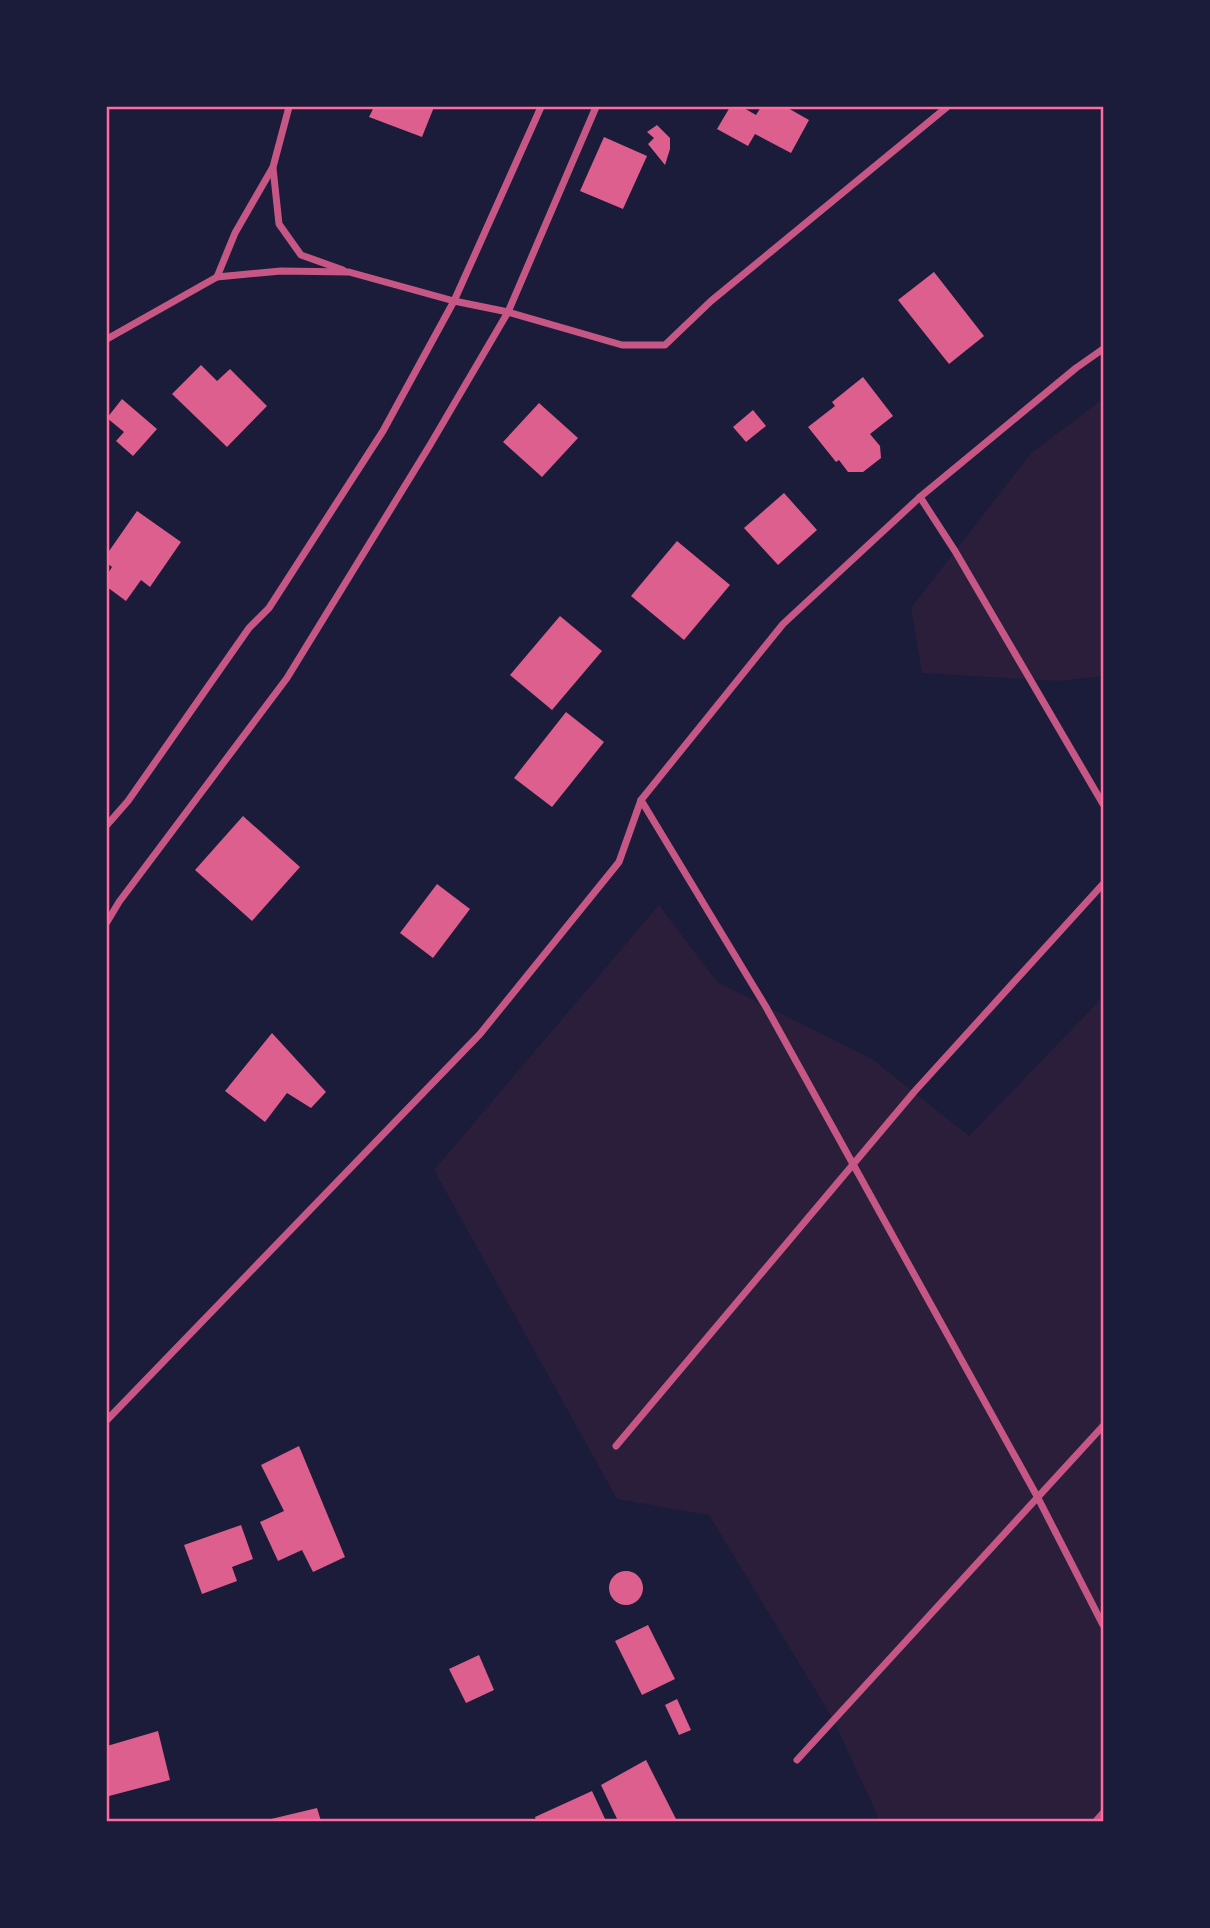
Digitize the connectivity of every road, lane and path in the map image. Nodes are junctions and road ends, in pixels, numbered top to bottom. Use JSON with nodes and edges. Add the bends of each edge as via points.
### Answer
{"nodes":[{"id":1,"x":289,"y":107,"type":"edge"},
{"id":2,"x":541,"y":107,"type":"edge"},
{"id":3,"x":596,"y":107,"type":"edge"},
{"id":4,"x":947,"y":107,"type":"edge"},
{"id":5,"x":273,"y":167,"type":"junction"},
{"id":6,"x":349,"y":272,"type":"junction"},
{"id":7,"x":217,"y":277,"type":"junction"},
{"id":8,"x":454,"y":301,"type":"junction"},
{"id":9,"x":508,"y":312,"type":"junction"},
{"id":10,"x":107,"y":339,"type":"edge"},
{"id":11,"x":1103,"y":349,"type":"edge"},
{"id":12,"x":920,"y":497,"type":"junction"},
{"id":13,"x":641,"y":800,"type":"junction"},
{"id":14,"x":1103,"y":804,"type":"edge"},
{"id":15,"x":107,"y":825,"type":"edge"},
{"id":16,"x":1103,"y":884,"type":"edge"},
{"id":17,"x":107,"y":922,"type":"edge"},
{"id":18,"x":852,"y":1164,"type":"junction"},
{"id":19,"x":107,"y":1420,"type":"edge"},
{"id":20,"x":1103,"y":1426,"type":"edge"},
{"id":21,"x":616,"y":1446,"type":"dead end"},
{"id":22,"x":1038,"y":1498,"type":"junction"},
{"id":23,"x":1103,"y":1625,"type":"edge"},
{"id":24,"x":797,"y":1760,"type":"dead end"},
{"id":25,"x":1103,"y":1813,"type":"edge"},
{"id":26,"x":1096,"y":1821,"type":"edge"}],
"edges":[{"from":1,"to":5,"type":"street"},
{"from":2,"to":8,"type":"street"},
{"from":3,"to":9,"type":"street"},
{"from":4,"to":9,"type":"street","via":[[711,301],[666,345],[622,345]]},
{"from":5,"to":6,"type":"street","via":[[279,224],[301,254]]},
{"from":5,"to":7,"type":"street","via":[[234,233]]},
{"from":6,"to":7,"type":"street","via":[[281,271]]},
{"from":6,"to":8,"type":"street"},
{"from":7,"to":10,"type":"street"},
{"from":8,"to":9,"type":"street"},
{"from":8,"to":15,"type":"street","via":[[383,431],[269,608],[249,628],[128,802]]},
{"from":9,"to":17,"type":"street","via":[[287,678]]},
{"from":11,"to":12,"type":"street"},
{"from":12,"to":13,"type":"street","via":[[783,624]]},
{"from":12,"to":14,"type":"street"},
{"from":13,"to":18,"type":"street","via":[[766,1007]]},
{"from":13,"to":19,"type":"street","via":[[619,862],[480,1034]]},
{"from":16,"to":18,"type":"street"},
{"from":18,"to":21,"type":"street"},
{"from":18,"to":22,"type":"street"},
{"from":20,"to":22,"type":"street"},
{"from":22,"to":23,"type":"street"},
{"from":22,"to":24,"type":"street"},
{"from":25,"to":26,"type":"street"}]}
